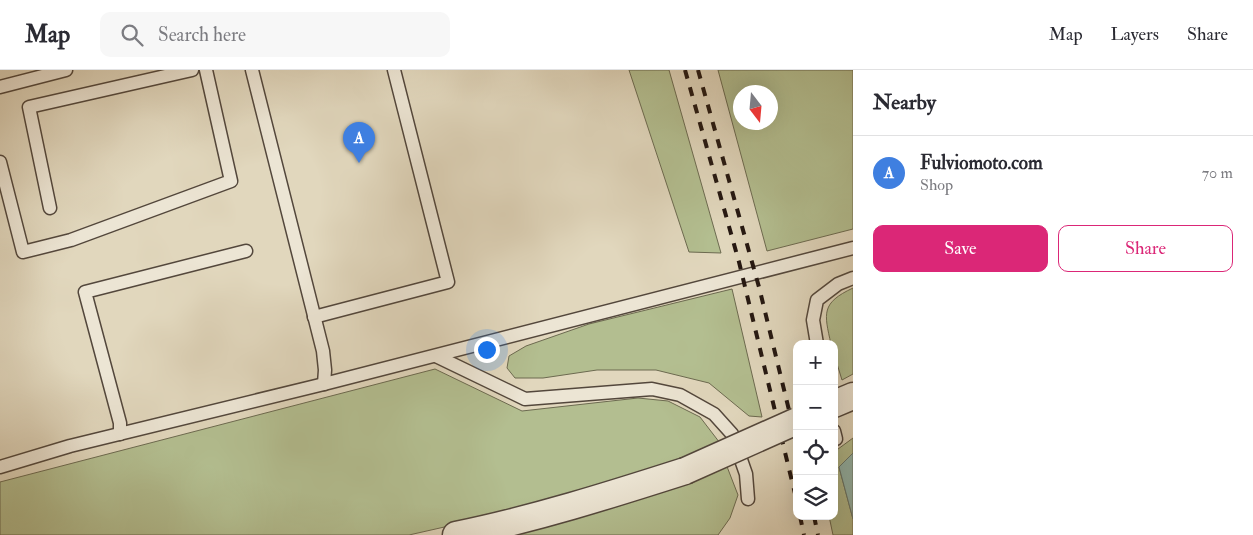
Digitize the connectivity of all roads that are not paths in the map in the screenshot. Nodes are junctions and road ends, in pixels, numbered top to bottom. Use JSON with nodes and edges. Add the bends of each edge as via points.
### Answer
{"nodes":[{"id":1,"x":66,"y":70,"type":"edge"},
{"id":2,"x":192,"y":70,"type":"edge"},
{"id":3,"x":206,"y":70,"type":"edge"},
{"id":4,"x":252,"y":70,"type":"edge"},
{"id":5,"x":394,"y":70,"type":"edge"},
{"id":6,"x":0,"y":87,"type":"edge"},
{"id":7,"x":0,"y":162,"type":"edge"},
{"id":8,"x":50,"y":208,"type":"dead end"},
{"id":9,"x":853,"y":248,"type":"edge"},
{"id":10,"x":246,"y":251,"type":"dead end"},
{"id":11,"x":853,"y":278,"type":"edge"},
{"id":12,"x":314,"y":317,"type":"junction"},
{"id":13,"x":816,"y":340,"type":"edge"},
{"id":14,"x":436,"y":356,"type":"junction"},
{"id":15,"x":324,"y":384,"type":"junction"},
{"id":16,"x":793,"y":423,"type":"edge"},
{"id":17,"x":120,"y":434,"type":"junction"},
{"id":18,"x":0,"y":467,"type":"edge"},
{"id":19,"x":748,"y":499,"type":"dead end"},
{"id":20,"x":456,"y":535,"type":"edge"}],
"edges":[{"from":1,"to":6,"type":"lane"},
{"from":2,"to":8,"type":"lane","via":[[29,107]]},
{"from":3,"to":7,"type":"lane","via":[[231,181],[71,240],[23,252]]},
{"from":4,"to":12,"type":"lane"},
{"from":5,"to":12,"type":"lane","via":[[448,282]]},
{"from":9,"to":14,"type":"lane"},
{"from":10,"to":17,"type":"lane","via":[[85,292],[120,422]]},
{"from":11,"to":13,"type":"lane","via":[[838,284],[817,300],[813,320]]},
{"from":12,"to":15,"type":"lane","via":[[323,351]]},
{"from":14,"to":15,"type":"lane"},
{"from":14,"to":19,"type":"lane","via":[[525,399],[652,389],[680,395],[714,414],[732,434],[746,474]]},
{"from":15,"to":17,"type":"lane"},
{"from":16,"to":20,"type":"street","bridge":true,"via":[[686,471],[594,500]]},
{"from":17,"to":18,"type":"lane"}]}
